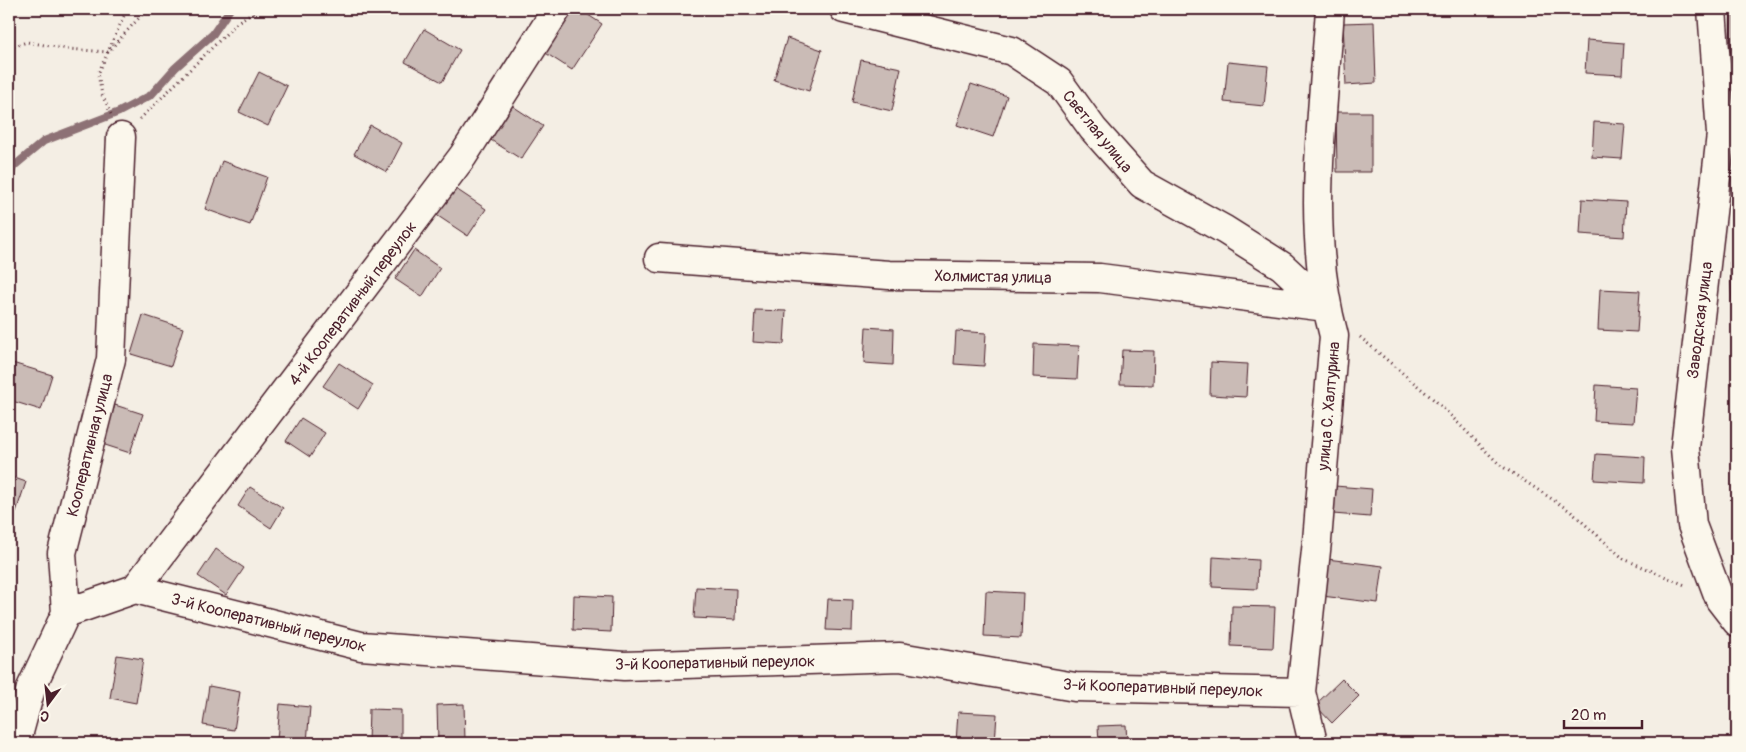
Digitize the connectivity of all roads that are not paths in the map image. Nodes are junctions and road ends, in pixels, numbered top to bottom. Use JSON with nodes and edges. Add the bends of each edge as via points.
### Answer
{"nodes":[{"id":1,"x":557,"y":9,"type":"edge"},
{"id":2,"x":844,"y":9,"type":"edge"},
{"id":3,"x":1330,"y":9,"type":"edge"},
{"id":4,"x":1712,"y":9,"type":"edge"},
{"id":5,"x":121,"y":137,"type":"road end"},
{"id":6,"x":659,"y":258,"type":"dead end"},
{"id":7,"x":1326,"y":307,"type":"junction"},
{"id":8,"x":135,"y":588,"type":"junction"},
{"id":9,"x":66,"y":613,"type":"junction"},
{"id":10,"x":1737,"y":622,"type":"edge"},
{"id":11,"x":1301,"y":692,"type":"junction"},
{"id":12,"x":16,"y":743,"type":"edge"},
{"id":13,"x":1313,"y":743,"type":"edge"}],
"edges":[{"from":1,"to":8,"type":"street","name":"4-й Кооперативный переулок","via":[[464,156]]},
{"from":2,"to":7,"type":"street","name":"Светлая улица","via":[[1012,51],[1059,82],[1093,129],[1142,184],[1282,266]]},
{"from":3,"to":7,"type":"street","name":"улица С. Халтурина","via":[[1317,210]]},
{"from":4,"to":10,"type":"street","name":"Заводская улица","via":[[1721,134],[1685,448],[1692,525],[1720,600]]},
{"from":5,"to":9,"type":"street","name":"Кооперативная улица","via":[[111,359],[62,553]]},
{"from":6,"to":7,"type":"street","name":"Холмистая улица","via":[[889,275],[1100,278]]},
{"from":7,"to":11,"type":"street","name":"улица С. Халтурина","via":[[1334,336]]},
{"from":8,"to":9,"type":"street"},
{"from":8,"to":11,"type":"street","name":"3-й Кооперативный переулок","via":[[361,646],[624,666],[900,657],[1074,686]]},
{"from":9,"to":12,"type":"street","name":"Кооперативная улица","via":[[31,688]]},
{"from":11,"to":13,"type":"street","name":"улица С. Халтурина"}]}
